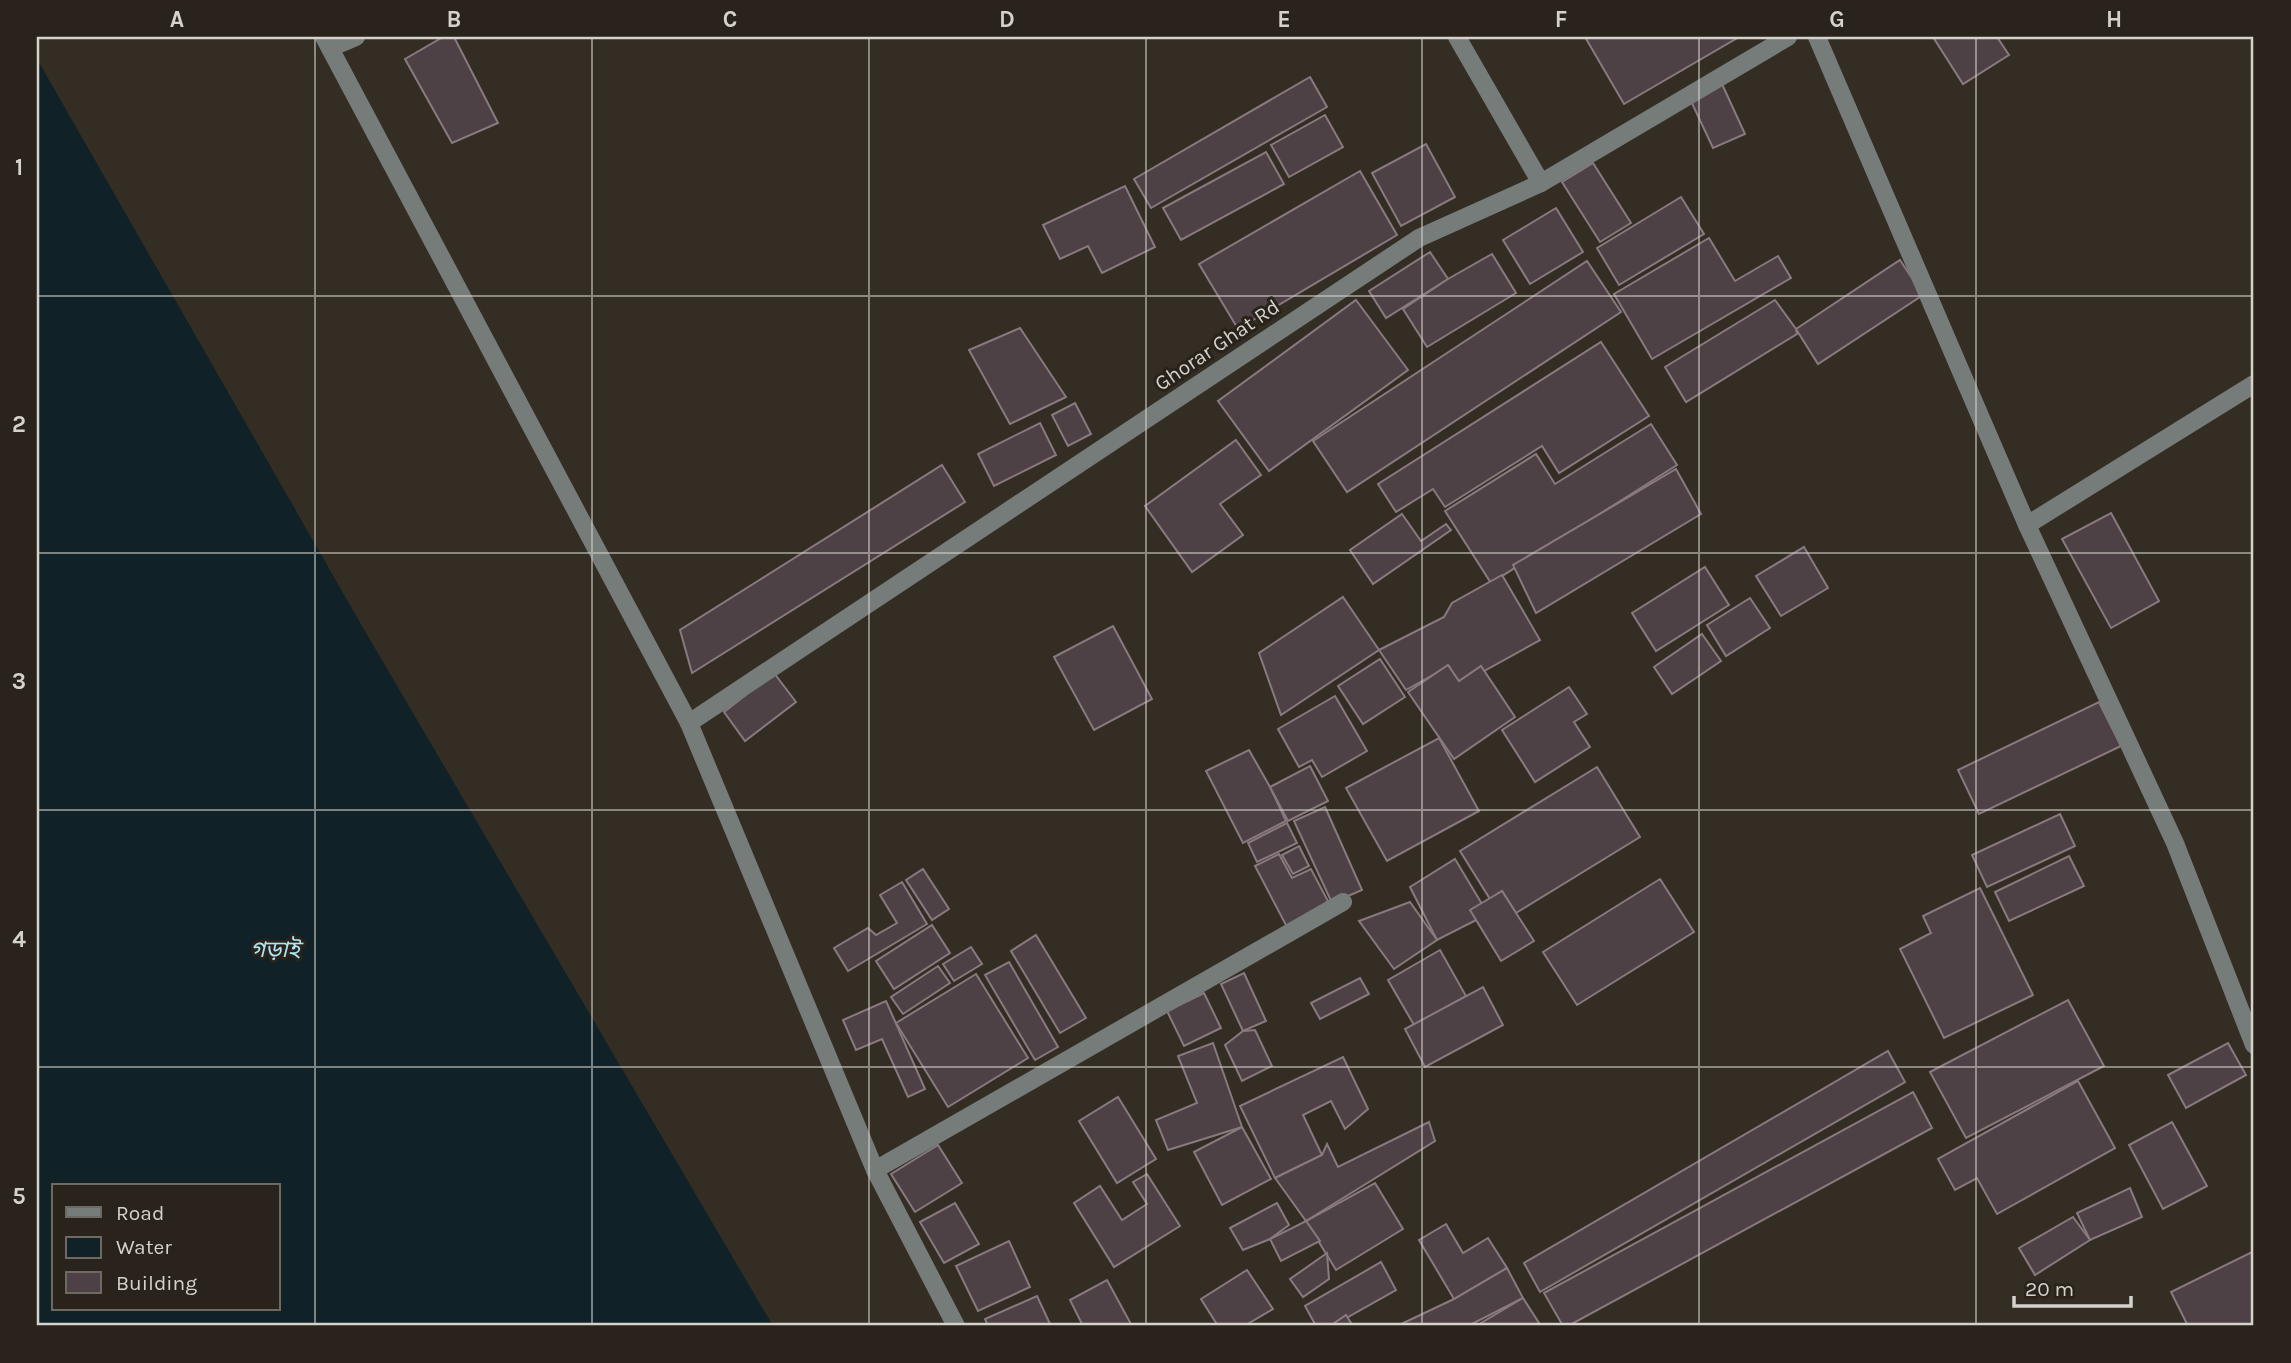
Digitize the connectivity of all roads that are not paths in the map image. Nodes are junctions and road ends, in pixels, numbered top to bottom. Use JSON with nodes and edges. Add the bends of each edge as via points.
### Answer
{"nodes":[{"id":1,"x":356,"y":37,"type":"edge"},
{"id":2,"x":1457,"y":37,"type":"edge"},
{"id":3,"x":1788,"y":37,"type":"edge"},
{"id":4,"x":1817,"y":37,"type":"edge"},
{"id":5,"x":327,"y":43,"type":"edge"},
{"id":6,"x":1541,"y":183,"type":"junction"},
{"id":7,"x":2254,"y":384,"type":"edge"},
{"id":8,"x":2026,"y":525,"type":"junction"},
{"id":9,"x":689,"y":723,"type":"junction"},
{"id":10,"x":1343,"y":902,"type":"dead end"},
{"id":11,"x":2254,"y":1045,"type":"edge"},
{"id":12,"x":875,"y":1170,"type":"junction"},
{"id":13,"x":956,"y":1326,"type":"edge"}],
"edges":[{"from":1,"to":5,"type":"street"},
{"from":2,"to":6,"type":"street"},
{"from":3,"to":6,"type":"street","name":"Ghorar Ghat Rd"},
{"from":4,"to":8,"type":"street"},
{"from":5,"to":9,"type":"street"},
{"from":6,"to":9,"type":"street","name":"Ghorar Ghat Rd","via":[[1419,238]]},
{"from":7,"to":8,"type":"street"},
{"from":8,"to":11,"type":"street","via":[[2175,843]]},
{"from":9,"to":12,"type":"street"},
{"from":10,"to":12,"type":"street"},
{"from":12,"to":13,"type":"street"}]}
